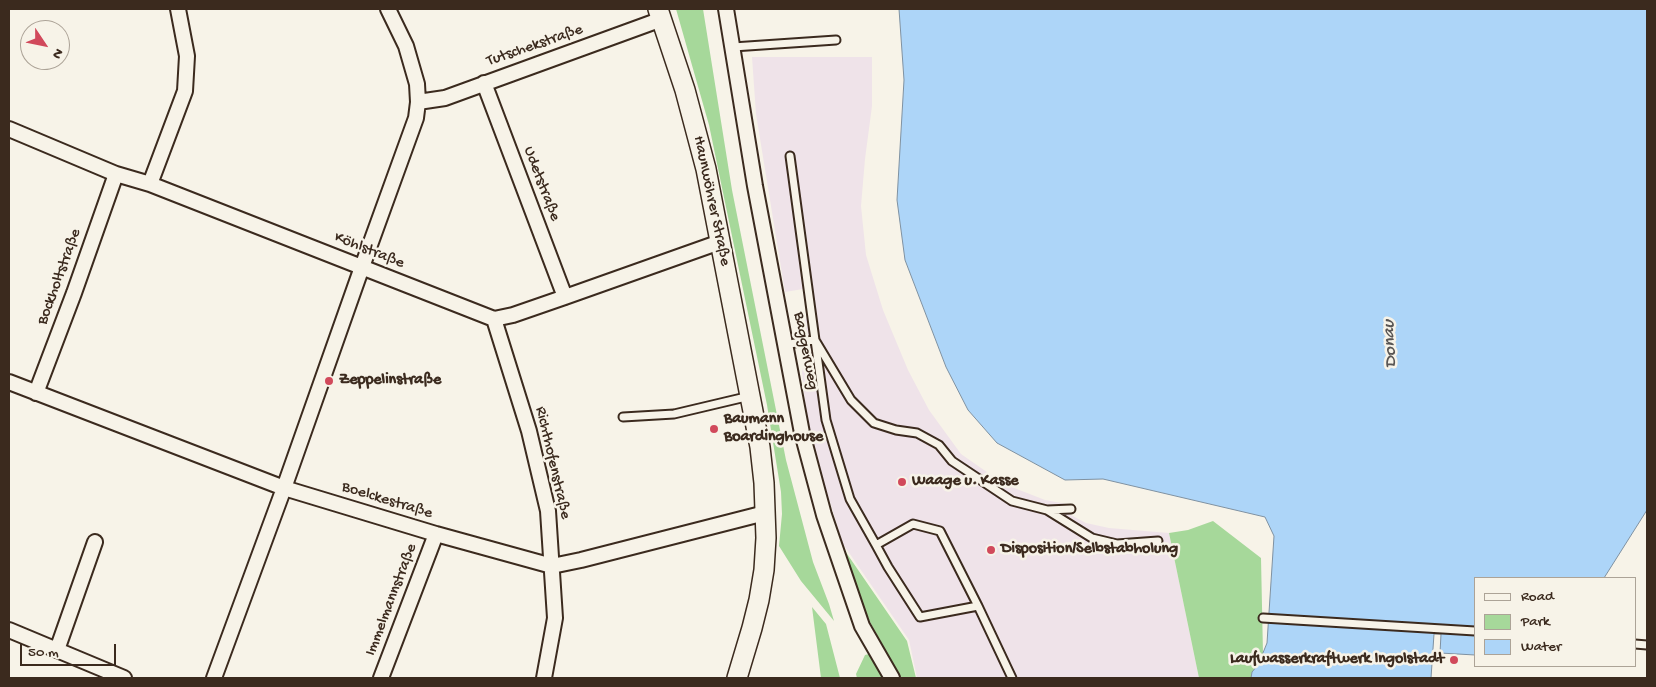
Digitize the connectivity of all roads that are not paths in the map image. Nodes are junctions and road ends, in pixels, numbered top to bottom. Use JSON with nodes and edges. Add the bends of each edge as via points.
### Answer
{"nodes":[{"id":1,"x":178,"y":9,"type":"edge"},
{"id":2,"x":388,"y":9,"type":"edge"},
{"id":3,"x":726,"y":9,"type":"edge"},
{"id":4,"x":660,"y":14,"type":"edge"},
{"id":5,"x":836,"y":40,"type":"dead end"},
{"id":6,"x":733,"y":47,"type":"junction"},
{"id":7,"x":484,"y":83,"type":"junction"},
{"id":8,"x":418,"y":102,"type":"junction"},
{"id":9,"x":9,"y":129,"type":"edge"},
{"id":10,"x":790,"y":156,"type":"dead end"},
{"id":11,"x":116,"y":174,"type":"junction"},
{"id":12,"x":150,"y":184,"type":"junction"},
{"id":13,"x":720,"y":242,"type":"junction"},
{"id":14,"x":362,"y":266,"type":"junction"},
{"id":15,"x":565,"y":297,"type":"junction"},
{"id":16,"x":494,"y":319,"type":"junction"},
{"id":17,"x":815,"y":340,"type":"junction"},
{"id":18,"x":786,"y":345,"type":"junction"},
{"id":19,"x":9,"y":382,"type":"edge"},
{"id":20,"x":36,"y":393,"type":"junction"},
{"id":21,"x":750,"y":396,"type":"junction"},
{"id":22,"x":623,"y":417,"type":"dead end"},
{"id":23,"x":284,"y":488,"type":"junction"},
{"id":24,"x":1071,"y":509,"type":"dead end"},
{"id":25,"x":1047,"y":510,"type":"junction"},
{"id":26,"x":765,"y":513,"type":"junction"},
{"id":27,"x":436,"y":534,"type":"junction"},
{"id":28,"x":1158,"y":541,"type":"dead end"},
{"id":29,"x":95,"y":542,"type":"dead end"},
{"id":30,"x":876,"y":545,"type":"junction"},
{"id":31,"x":552,"y":566,"type":"junction"},
{"id":32,"x":978,"y":606,"type":"junction"},
{"id":33,"x":1263,"y":618,"type":"dead end"},
{"id":34,"x":9,"y":630,"type":"edge"},
{"id":35,"x":1474,"y":631,"type":"edge"},
{"id":36,"x":57,"y":650,"type":"junction"},
{"id":37,"x":124,"y":678,"type":"edge"},
{"id":38,"x":214,"y":678,"type":"edge"},
{"id":39,"x":380,"y":678,"type":"edge"},
{"id":40,"x":544,"y":678,"type":"edge"},
{"id":41,"x":737,"y":678,"type":"edge"},
{"id":42,"x":892,"y":678,"type":"edge"},
{"id":43,"x":1012,"y":678,"type":"edge"}],
"edges":[{"from":1,"to":12,"type":"street","via":[[187,56],[185,91]]},
{"from":2,"to":8,"type":"street","via":[[406,46],[417,84]]},
{"from":3,"to":6,"type":"street","name":"Baggerweg"},
{"from":4,"to":7,"type":"street","name":"Tutschekstraße"},
{"from":4,"to":13,"type":"street","name":"Haunwöhrer Straße","via":[[697,130]]},
{"from":5,"to":6,"type":"lane"},
{"from":6,"to":18,"type":"street","name":"Baggerweg","via":[[755,186]]},
{"from":7,"to":8,"type":"street","name":"Tutschekstraße","via":[[445,98]]},
{"from":7,"to":15,"type":"street","name":"Udetstraße"},
{"from":8,"to":14,"type":"street","via":[[410,140]]},
{"from":9,"to":11,"type":"street","name":"Köhlstraße"},
{"from":10,"to":17,"type":"lane"},
{"from":11,"to":12,"type":"street","name":"Köhlstraße"},
{"from":11,"to":20,"type":"street","name":"Bockholtstraße"},
{"from":12,"to":14,"type":"street","name":"Köhlstraße"},
{"from":13,"to":15,"type":"street"},
{"from":13,"to":21,"type":"street","name":"Haunwöhrer Straße"},
{"from":14,"to":16,"type":"street","name":"Köhlstraße"},
{"from":14,"to":23,"type":"street"},
{"from":15,"to":16,"type":"street"},
{"from":16,"to":31,"type":"street","name":"Richthofenstraße","via":[[527,423],[548,511]]},
{"from":17,"to":18,"type":"lane"},
{"from":17,"to":25,"type":"lane","via":[[851,400],[874,423],[917,433],[939,445],[952,461],[1012,501]]},
{"from":17,"to":30,"type":"lane","via":[[826,420],[850,499]]},
{"from":18,"to":42,"type":"street","name":"Baggerweg","via":[[802,433],[824,515],[862,626]]},
{"from":19,"to":20,"type":"street","name":"Boelckestraße"},
{"from":20,"to":23,"type":"street","name":"Boelckestraße"},
{"from":21,"to":22,"type":"lane","via":[[674,414]]},
{"from":21,"to":26,"type":"street","name":"Haunwöhrer Straße","via":[[760,447]]},
{"from":23,"to":27,"type":"street","name":"Boelckestraße"},
{"from":23,"to":38,"type":"street"},
{"from":24,"to":25,"type":"lane"},
{"from":25,"to":28,"type":"lane","via":[[1092,538],[1117,544]]},
{"from":26,"to":31,"type":"street","name":"Boelckestraße"},
{"from":26,"to":41,"type":"street","name":"Haunwöhrer Straße","via":[[764,570],[759,600]]},
{"from":27,"to":31,"type":"street","name":"Boelckestraße"},
{"from":27,"to":39,"type":"street","name":"Immelmannstraße"},
{"from":29,"to":36,"type":"street"},
{"from":30,"to":32,"type":"lane","via":[[920,617]]},
{"from":30,"to":32,"type":"lane","via":[[913,524],[940,531]]},
{"from":31,"to":40,"type":"street","name":"Richthofenstraße","via":[[555,618]]},
{"from":32,"to":43,"type":"lane"},
{"from":33,"to":35,"type":"lane"},
{"from":34,"to":36,"type":"street"},
{"from":36,"to":37,"type":"street"}]}
